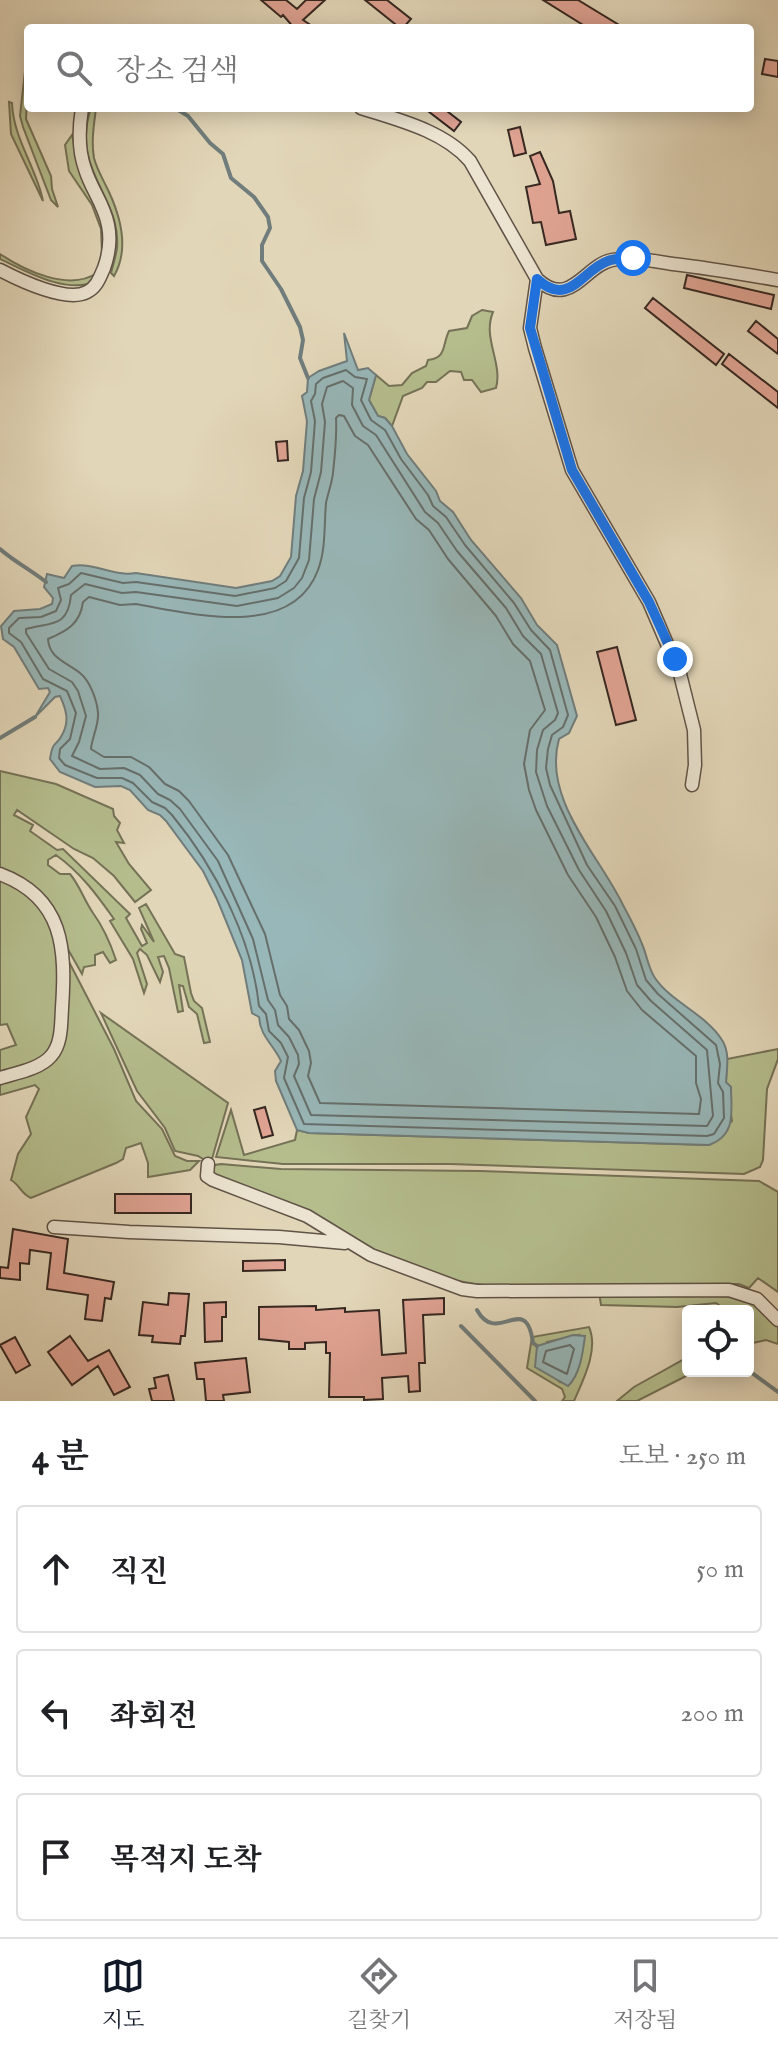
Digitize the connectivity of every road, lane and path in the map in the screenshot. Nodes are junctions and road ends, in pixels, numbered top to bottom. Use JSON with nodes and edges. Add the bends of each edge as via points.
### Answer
{"nodes":[{"id":1,"x":82,"y":112,"type":"edge"},
{"id":2,"x":372,"y":112,"type":"edge"},
{"id":3,"x":0,"y":270,"type":"edge"},
{"id":4,"x":537,"y":279,"type":"junction"},
{"id":5,"x":778,"y":280,"type":"edge"},
{"id":6,"x":692,"y":785,"type":"dead end"},
{"id":7,"x":0,"y":874,"type":"edge"},
{"id":8,"x":0,"y":1078,"type":"edge"},
{"id":9,"x":208,"y":1164,"type":"dead end"},
{"id":10,"x":54,"y":1227,"type":"dead end"},
{"id":11,"x":351,"y":1245,"type":"junction"},
{"id":12,"x":778,"y":1320,"type":"edge"}],
"edges":[{"from":1,"to":3,"type":"street","via":[[85,170],[103,203],[109,228],[107,259],[98,282],[76,295]]},
{"from":2,"to":4,"type":"street","via":[[458,148]]},
{"from":4,"to":5,"type":"street","via":[[547,288],[560,289],[580,283],[608,260],[633,258]]},
{"from":4,"to":6,"type":"street","via":[[530,328],[572,470],[667,638],[694,730]]},
{"from":7,"to":8,"type":"street","via":[[24,885],[45,904],[63,952],[64,972],[56,1049],[44,1063]]},
{"from":9,"to":11,"type":"street","via":[[207,1176],[213,1180],[307,1216]]},
{"from":10,"to":11,"type":"street"},
{"from":11,"to":12,"type":"street","via":[[477,1291],[729,1290],[757,1299]]}]}
